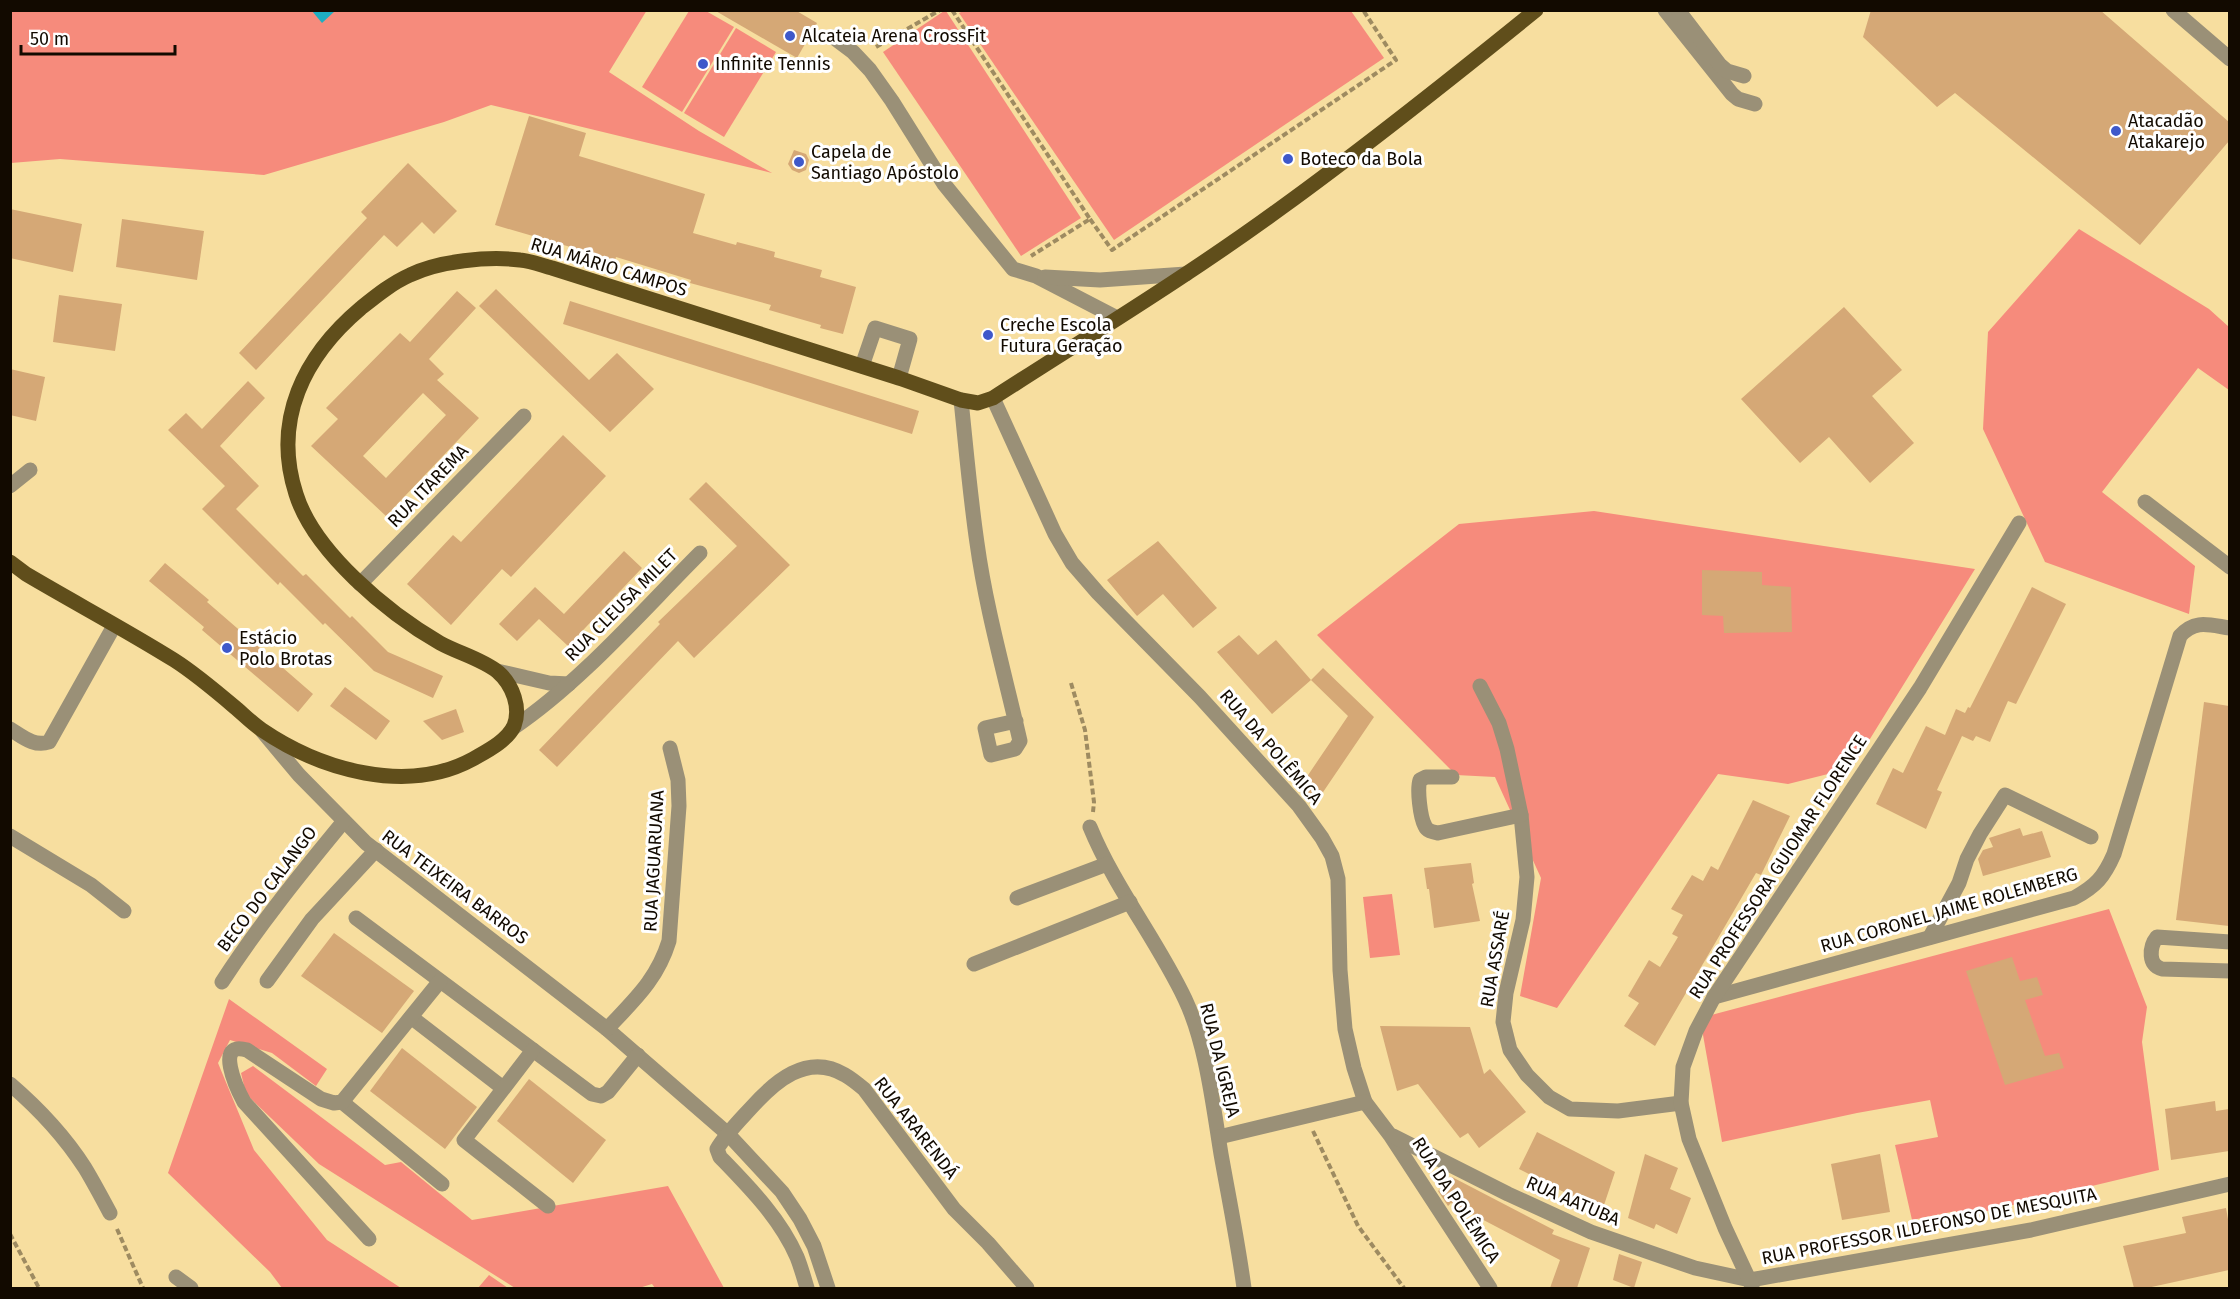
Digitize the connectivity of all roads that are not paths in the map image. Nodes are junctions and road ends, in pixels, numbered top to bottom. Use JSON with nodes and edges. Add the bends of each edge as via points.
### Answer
{"nodes":[{"id":1,"x":1536,"y":10,"type":"edge"},
{"id":2,"x":1665,"y":10,"type":"edge"},
{"id":3,"x":1678,"y":10,"type":"edge"},
{"id":4,"x":2173,"y":10,"type":"edge"},
{"id":5,"x":833,"y":37,"type":"dead end"},
{"id":6,"x":2228,"y":54,"type":"edge"},
{"id":7,"x":1744,"y":76,"type":"dead end"},
{"id":8,"x":1755,"y":104,"type":"dead end"},
{"id":9,"x":1186,"y":274,"type":"junction"},
{"id":10,"x":1036,"y":276,"type":"junction"},
{"id":11,"x":1117,"y":318,"type":"junction"},
{"id":12,"x":862,"y":366,"type":"junction"},
{"id":13,"x":899,"y":378,"type":"junction"},
{"id":14,"x":993,"y":398,"type":"junction"},
{"id":15,"x":961,"y":400,"type":"junction"},
{"id":16,"x":524,"y":416,"type":"dead end"},
{"id":17,"x":30,"y":470,"type":"dead end"},
{"id":18,"x":10,"y":486,"type":"edge"},
{"id":19,"x":2145,"y":502,"type":"dead end"},
{"id":20,"x":2019,"y":523,"type":"dead end"},
{"id":21,"x":700,"y":553,"type":"dead end"},
{"id":22,"x":10,"y":562,"type":"edge"},
{"id":23,"x":2229,"y":567,"type":"edge"},
{"id":24,"x":360,"y":584,"type":"junction"},
{"id":25,"x":114,"y":626,"type":"junction"},
{"id":26,"x":2229,"y":627,"type":"edge"},
{"id":27,"x":497,"y":671,"type":"junction"},
{"id":28,"x":569,"y":684,"type":"junction"},
{"id":29,"x":1480,"y":686,"type":"dead end"},
{"id":30,"x":1016,"y":721,"type":"dead end"},
{"id":31,"x":513,"y":728,"type":"junction"},
{"id":32,"x":10,"y":729,"type":"edge"},
{"id":33,"x":261,"y":730,"type":"junction"},
{"id":34,"x":670,"y":748,"type":"dead end"},
{"id":35,"x":1452,"y":777,"type":"dead end"},
{"id":36,"x":1521,"y":815,"type":"junction"},
{"id":37,"x":344,"y":821,"type":"junction"},
{"id":38,"x":1090,"y":827,"type":"road end"},
{"id":39,"x":10,"y":836,"type":"edge"},
{"id":40,"x":2091,"y":837,"type":"dead end"},
{"id":41,"x":376,"y":850,"type":"junction"},
{"id":42,"x":1107,"y":864,"type":"junction"},
{"id":43,"x":1017,"y":898,"type":"dead end"},
{"id":44,"x":1130,"y":902,"type":"junction"},
{"id":45,"x":124,"y":911,"type":"dead end"},
{"id":46,"x":356,"y":918,"type":"dead end"},
{"id":47,"x":1930,"y":937,"type":"junction"},
{"id":48,"x":2229,"y":942,"type":"edge"},
{"id":49,"x":974,"y":964,"type":"dead end"},
{"id":50,"x":2229,"y":971,"type":"edge"},
{"id":51,"x":267,"y":981,"type":"dead end"},
{"id":52,"x":440,"y":981,"type":"junction"},
{"id":53,"x":222,"y":982,"type":"dead end"},
{"id":54,"x":1714,"y":997,"type":"junction"},
{"id":55,"x":411,"y":1017,"type":"junction"},
{"id":56,"x":607,"y":1029,"type":"junction"},
{"id":57,"x":533,"y":1050,"type":"junction"},
{"id":58,"x":638,"y":1055,"type":"junction"},
{"id":59,"x":10,"y":1084,"type":"edge"},
{"id":60,"x":503,"y":1088,"type":"junction"},
{"id":61,"x":342,"y":1102,"type":"junction"},
{"id":62,"x":1365,"y":1102,"type":"junction"},
{"id":63,"x":1681,"y":1104,"type":"junction"},
{"id":64,"x":728,"y":1134,"type":"junction"},
{"id":65,"x":1390,"y":1135,"type":"junction"},
{"id":66,"x":1219,"y":1137,"type":"junction"},
{"id":67,"x":442,"y":1184,"type":"dead end"},
{"id":68,"x":2229,"y":1184,"type":"edge"},
{"id":69,"x":548,"y":1206,"type":"dead end"},
{"id":70,"x":110,"y":1213,"type":"road end"},
{"id":71,"x":369,"y":1239,"type":"dead end"},
{"id":72,"x":176,"y":1276,"type":"dead end"},
{"id":73,"x":1755,"y":1286,"type":"edge"},
{"id":74,"x":191,"y":1288,"type":"edge"},
{"id":75,"x":807,"y":1288,"type":"edge"},
{"id":76,"x":828,"y":1288,"type":"edge"},
{"id":77,"x":1027,"y":1288,"type":"edge"},
{"id":78,"x":1244,"y":1288,"type":"edge"},
{"id":79,"x":1491,"y":1288,"type":"edge"}],
"edges":[{"from":1,"to":9,"type":"main road","via":[[1374,140]]},
{"from":2,"to":8,"type":"street","via":[[1732,94]]},
{"from":3,"to":7,"type":"street","via":[[1720,65]]},
{"from":4,"to":6,"type":"street"},
{"from":5,"to":10,"type":"street","via":[[853,52],[892,101],[944,184],[1013,269]]},
{"from":9,"to":10,"type":"street","via":[[1100,280]]},
{"from":9,"to":11,"type":"main road"},
{"from":10,"to":11,"type":"street"},
{"from":11,"to":14,"type":"main road"},
{"from":12,"to":13,"type":"main road","name":"RUA MÁRIO CAMPOS"},
{"from":12,"to":13,"type":"street","via":[[875,328],[910,339]]},
{"from":12,"to":24,"type":"main road","name":"RUA MÁRIO CAMPOS","via":[[520,260],[447,264],[411,274],[377,294],[321,347],[305,373],[288,431],[288,466],[297,498],[327,549]]},
{"from":13,"to":15,"type":"main road","name":"RUA MÁRIO CAMPOS"},
{"from":14,"to":15,"type":"main road","via":[[978,403]]},
{"from":14,"to":62,"type":"street","name":"RUA DA POLÊMICA","via":[[1072,563],[1299,806],[1332,856],[1338,879],[1345,1029]]},
{"from":15,"to":30,"type":"street","via":[[977,544]]},
{"from":16,"to":24,"type":"street","name":"RUA ITAREMA"},
{"from":17,"to":18,"type":"street"},
{"from":19,"to":23,"type":"street"},
{"from":20,"to":54,"type":"street","name":"RUA PROFESSORA GUIOMAR FLORENCE","via":[[1920,688]]},
{"from":21,"to":28,"type":"street","name":"RUA CLEUSA MILET"},
{"from":22,"to":25,"type":"main road","name":"RUA TEIXEIRA BARROS"},
{"from":24,"to":27,"type":"main road","name":"RUA MÁRIO CAMPOS","via":[[428,636]]},
{"from":25,"to":32,"type":"street","via":[[49,742],[32,743]]},
{"from":25,"to":33,"type":"main road","name":"RUA TEIXEIRA BARROS","via":[[176,661]]},
{"from":26,"to":47,"type":"street","name":"RUA CORONEL JAIME ROLEMBERG","via":[[2198,624],[2180,636],[2114,854],[2098,882],[2074,898]]},
{"from":27,"to":28,"type":"street","name":"RUA CLEUSA MILET"},
{"from":27,"to":31,"type":"main road","name":"RUA MÁRIO CAMPOS","via":[[515,698]]},
{"from":28,"to":31,"type":"street","name":"RUA CLEUSA MILET"},
{"from":29,"to":36,"type":"street","name":"RUA ASSARÉ","via":[[1499,723]]},
{"from":31,"to":33,"type":"main road","name":"RUA CLEUSA MILET","via":[[490,750],[461,765],[430,774],[397,777],[352,770],[312,757]]},
{"from":33,"to":37,"type":"street","name":"RUA TEIXEIRA BARROS"},
{"from":34,"to":56,"type":"street","name":"RUA JAGUARUANA","via":[[679,806],[669,941],[648,985]]},
{"from":35,"to":36,"type":"street","via":[[1426,777],[1417,787],[1429,831],[1438,833]]},
{"from":36,"to":63,"type":"street","name":"RUA ASSARÉ","via":[[1527,877],[1523,920],[1503,1022],[1510,1050],[1549,1097],[1570,1109],[1618,1111]]},
{"from":37,"to":41,"type":"street","name":"RUA TEIXEIRA BARROS"},
{"from":37,"to":53,"type":"street","name":"BECO DO CALANGO","via":[[253,934]]},
{"from":38,"to":42,"type":"street","name":"RUA DA IGREJA"},
{"from":39,"to":45,"type":"street","via":[[91,885]]},
{"from":40,"to":47,"type":"street","via":[[2005,795],[1966,860],[1959,883]]},
{"from":41,"to":51,"type":"street","via":[[312,919]]},
{"from":41,"to":56,"type":"street","name":"RUA TEIXEIRA BARROS"},
{"from":42,"to":43,"type":"street"},
{"from":42,"to":44,"type":"street","name":"RUA DA IGREJA"},
{"from":44,"to":49,"type":"street"},
{"from":44,"to":66,"type":"street","name":"RUA DA IGREJA","via":[[1185,1000],[1197,1034]]},
{"from":46,"to":52,"type":"street"},
{"from":47,"to":54,"type":"street","name":"RUA CORONEL JAIME ROLEMBERG"},
{"from":48,"to":50,"type":"street","via":[[2157,937],[2152,943],[2155,968]]},
{"from":52,"to":55,"type":"street"},
{"from":52,"to":57,"type":"street"},
{"from":54,"to":63,"type":"street","name":"RUA PROFESSORA GUIOMAR FLORENCE","via":[[1683,1066]]},
{"from":55,"to":60,"type":"street"},
{"from":55,"to":61,"type":"street"},
{"from":56,"to":58,"type":"street","name":"RUA TEIXEIRA BARROS"},
{"from":57,"to":58,"type":"street","via":[[592,1094],[601,1096]]},
{"from":57,"to":60,"type":"street"},
{"from":58,"to":64,"type":"street","name":"RUA TEIXEIRA BARROS"},
{"from":59,"to":70,"type":"street","via":[[49,1123],[84,1167]]},
{"from":60,"to":69,"type":"street","via":[[464,1140]]},
{"from":61,"to":67,"type":"street"},
{"from":61,"to":71,"type":"street","via":[[321,1099],[247,1050],[239,1048],[230,1053],[234,1084],[244,1102]]},
{"from":62,"to":65,"type":"street","name":"RUA DA POLÊMICA"},
{"from":62,"to":66,"type":"street"},
{"from":63,"to":73,"type":"street","name":"RUA PROFESSORA GUIOMAR FLORENCE","via":[[1689,1139],[1725,1228]]},
{"from":64,"to":75,"type":"street","name":"RUA ARARENDÁ","via":[[717,1149],[720,1157],[758,1196],[779,1226],[796,1256]]},
{"from":64,"to":76,"type":"street","name":"RUA TEIXEIRA BARROS","via":[[782,1192],[800,1219]]},
{"from":64,"to":77,"type":"street","name":"RUA ARARENDÁ","via":[[789,1073],[827,1067],[844,1074],[864,1089],[954,1209]]},
{"from":65,"to":73,"type":"street","name":"RUA AATUBA","via":[[1591,1232]]},
{"from":65,"to":79,"type":"street","name":"RUA DA POLÊMICA"},
{"from":66,"to":78,"type":"street","name":"RUA DA IGREJA"},
{"from":68,"to":73,"type":"street","name":"RUA PROFESSOR ILDEFONSO DE MESQUITA","via":[[2031,1230]]},
{"from":72,"to":74,"type":"street"}]}
